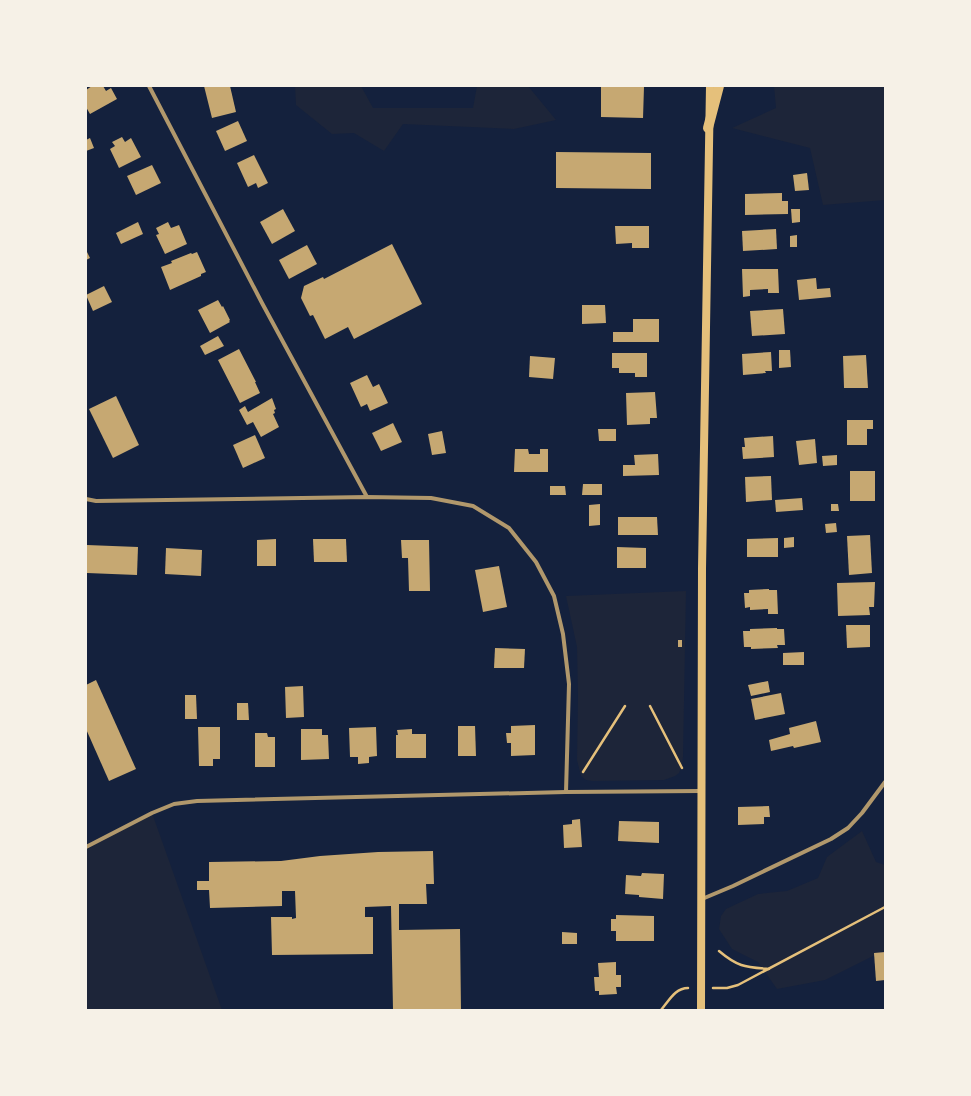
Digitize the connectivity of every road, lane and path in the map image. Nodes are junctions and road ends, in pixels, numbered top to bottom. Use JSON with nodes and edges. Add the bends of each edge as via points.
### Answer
{"nodes":[{"id":1,"x":148,"y":86,"type":"edge"},
{"id":2,"x":710,"y":86,"type":"edge"},
{"id":3,"x":719,"y":86,"type":"edge"},
{"id":4,"x":708,"y":128,"type":"junction"},
{"id":5,"x":368,"y":497,"type":"junction"},
{"id":6,"x":86,"y":499,"type":"edge"},
{"id":7,"x":625,"y":706,"type":"dead end"},
{"id":8,"x":650,"y":706,"type":"dead end"},
{"id":9,"x":682,"y":768,"type":"dead end"},
{"id":10,"x":583,"y":772,"type":"dead end"},
{"id":11,"x":885,"y":782,"type":"edge"},
{"id":12,"x":702,"y":791,"type":"junction"},
{"id":13,"x":566,"y":792,"type":"junction"},
{"id":14,"x":86,"y":847,"type":"edge"},
{"id":15,"x":702,"y":899,"type":"junction"},
{"id":16,"x":885,"y":907,"type":"edge"},
{"id":17,"x":719,"y":951,"type":"dead end"},
{"id":18,"x":769,"y":969,"type":"junction"},
{"id":19,"x":683,"y":988,"type":"dead end"},
{"id":20,"x":719,"y":988,"type":"dead end"},
{"id":21,"x":661,"y":1010,"type":"edge"},
{"id":22,"x":701,"y":1010,"type":"edge"}],
"edges":[{"from":1,"to":5,"type":"street"},
{"from":2,"to":4,"type":"main road"},
{"from":3,"to":4,"type":"main road"},
{"from":4,"to":12,"type":"main road"},
{"from":5,"to":6,"type":"street","via":[[96,501]]},
{"from":5,"to":13,"type":"street","via":[[431,498],[473,506],[509,528],[536,562],[554,596],[563,634],[569,684]]},
{"from":7,"to":10,"type":"path"},
{"from":8,"to":9,"type":"path"},
{"from":11,"to":15,"type":"street","via":[[848,828],[831,839]]},
{"from":12,"to":13,"type":"street"},
{"from":12,"to":15,"type":"main road"},
{"from":13,"to":14,"type":"street","via":[[197,801],[174,804],[152,813]]},
{"from":15,"to":22,"type":"main road"},
{"from":16,"to":18,"type":"path"},
{"from":17,"to":18,"type":"path","via":[[746,967]]},
{"from":18,"to":20,"type":"path","via":[[738,985]]},
{"from":19,"to":21,"type":"path","via":[[674,994]]}]}
